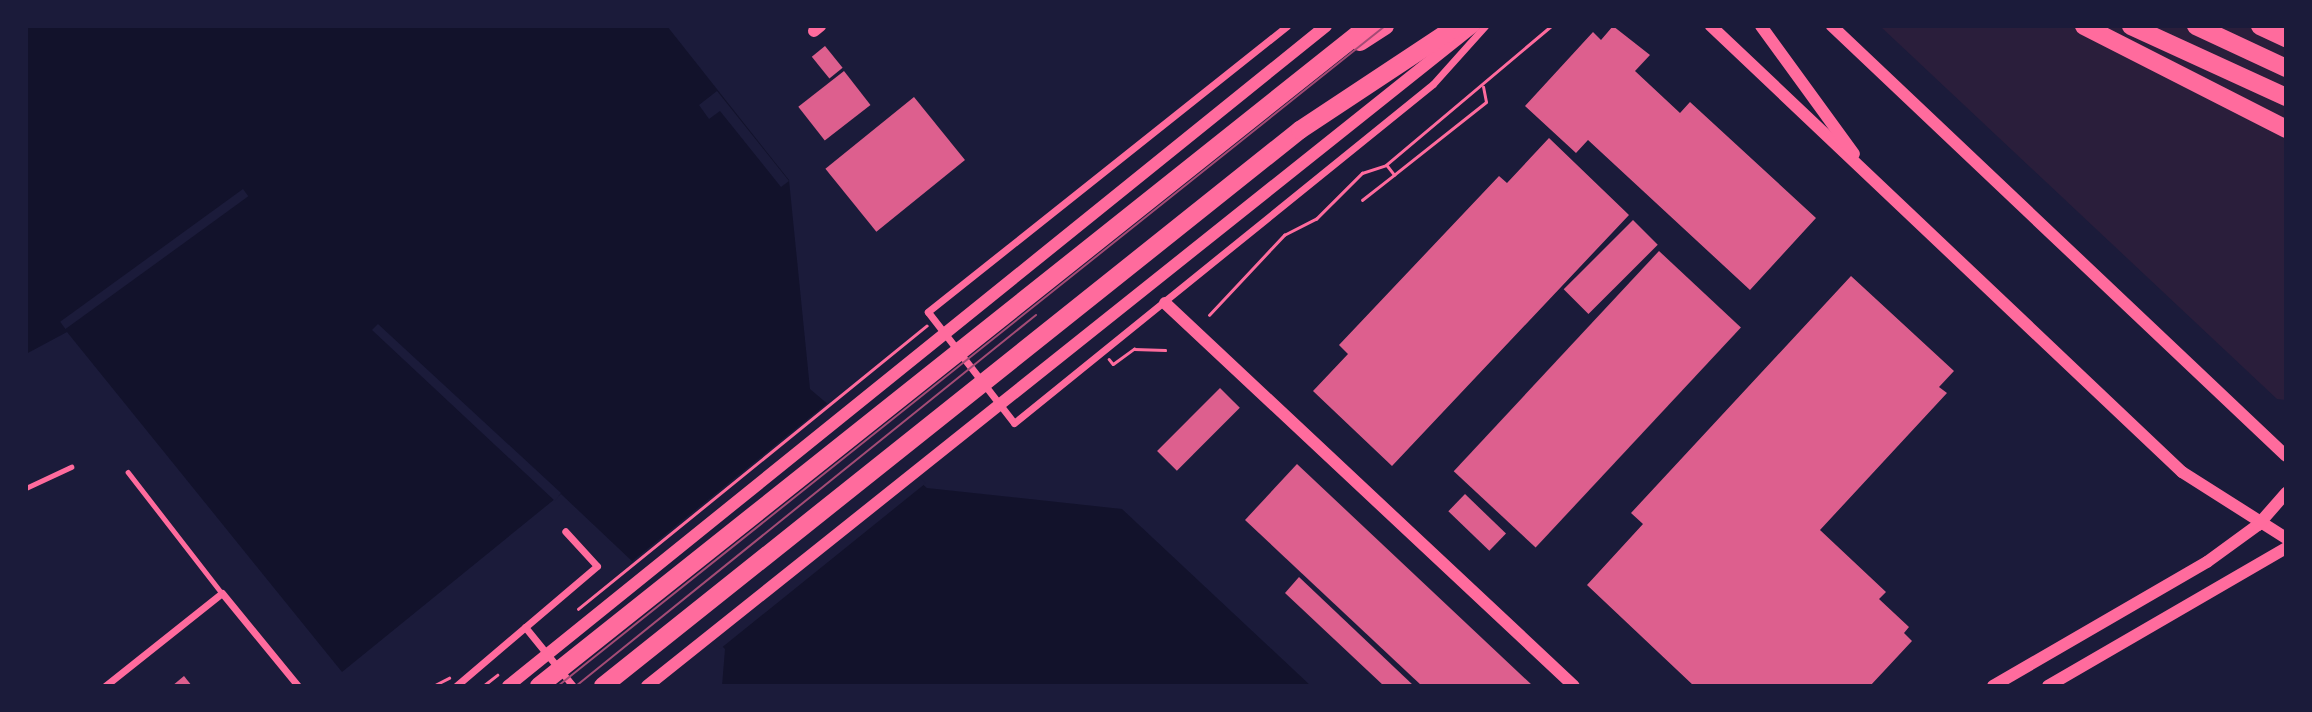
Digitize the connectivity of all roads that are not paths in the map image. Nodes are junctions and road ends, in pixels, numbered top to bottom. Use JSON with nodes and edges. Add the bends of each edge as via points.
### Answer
{"nodes":[{"id":1,"x":1287,"y":26,"type":"edge"},
{"id":2,"x":1368,"y":26,"type":"edge"},
{"id":3,"x":1385,"y":26,"type":"edge"},
{"id":4,"x":1439,"y":26,"type":"edge"},
{"id":5,"x":1458,"y":26,"type":"edge"},
{"id":6,"x":1474,"y":26,"type":"edge"},
{"id":7,"x":1485,"y":26,"type":"edge"},
{"id":8,"x":1711,"y":26,"type":"edge"},
{"id":9,"x":1761,"y":26,"type":"edge"},
{"id":10,"x":1832,"y":26,"type":"edge"},
{"id":11,"x":2084,"y":26,"type":"edge"},
{"id":12,"x":2131,"y":26,"type":"edge"},
{"id":13,"x":2196,"y":26,"type":"edge"},
{"id":14,"x":2260,"y":26,"type":"edge"},
{"id":15,"x":1325,"y":27,"type":"edge"},
{"id":16,"x":2286,"y":38,"type":"edge"},
{"id":17,"x":2286,"y":68,"type":"edge"},
{"id":18,"x":2286,"y":97,"type":"edge"},
{"id":19,"x":1273,"y":100,"type":"junction"},
{"id":20,"x":2286,"y":129,"type":"edge"},
{"id":21,"x":1300,"y":130,"type":"junction"},
{"id":22,"x":1872,"y":180,"type":"junction"},
{"id":23,"x":1165,"y":303,"type":"junction"},
{"id":24,"x":2286,"y":456,"type":"edge"},
{"id":25,"x":71,"y":467,"type":"dead end"},
{"id":26,"x":128,"y":472,"type":"dead end"},
{"id":27,"x":26,"y":488,"type":"edge"},
{"id":28,"x":2286,"y":492,"type":"edge"},
{"id":29,"x":2258,"y":525,"type":"junction"},
{"id":30,"x":565,"y":531,"type":"dead end"},
{"id":31,"x":2286,"y":538,"type":"edge"},
{"id":32,"x":2286,"y":548,"type":"edge"},
{"id":33,"x":222,"y":593,"type":"junction"},
{"id":34,"x":525,"y":627,"type":"junction"},
{"id":35,"x":105,"y":686,"type":"edge"},
{"id":36,"x":298,"y":686,"type":"edge"},
{"id":37,"x":456,"y":686,"type":"edge"},
{"id":38,"x":508,"y":686,"type":"edge"},
{"id":39,"x":539,"y":686,"type":"edge"},
{"id":40,"x":573,"y":686,"type":"edge"},
{"id":41,"x":603,"y":686,"type":"edge"},
{"id":42,"x":647,"y":686,"type":"edge"},
{"id":43,"x":1574,"y":686,"type":"edge"},
{"id":44,"x":1993,"y":686,"type":"edge"},
{"id":45,"x":2048,"y":686,"type":"edge"}],
"edges":[{"from":1,"to":23,"type":"street","via":[[928,312],[1014,423]]},
{"from":2,"to":19,"type":"highway"},
{"from":3,"to":19,"type":"highway"},
{"from":4,"to":21,"type":"highway"},
{"from":5,"to":21,"type":"highway"},
{"from":6,"to":42,"type":"street"},
{"from":7,"to":23,"type":"street","via":[[1433,84]]},
{"from":8,"to":22,"type":"street"},
{"from":9,"to":22,"type":"street"},
{"from":10,"to":24,"type":"street"},
{"from":11,"to":20,"type":"highway"},
{"from":12,"to":18,"type":"highway"},
{"from":13,"to":17,"type":"highway"},
{"from":14,"to":16,"type":"highway"},
{"from":15,"to":38,"type":"street"},
{"from":19,"to":39,"type":"highway"},
{"from":21,"to":41,"type":"highway"},
{"from":22,"to":29,"type":"street","via":[[2182,472]]},
{"from":23,"to":43,"type":"street"},
{"from":25,"to":27,"type":"lane"},
{"from":26,"to":33,"type":"lane"},
{"from":28,"to":29,"type":"street"},
{"from":29,"to":31,"type":"street"},
{"from":29,"to":44,"type":"street","via":[[2207,562]]},
{"from":30,"to":34,"type":"street","via":[[597,566]]},
{"from":32,"to":45,"type":"street"},
{"from":33,"to":35,"type":"street"},
{"from":33,"to":36,"type":"street"},
{"from":34,"to":37,"type":"street"},
{"from":34,"to":40,"type":"street"}]}
